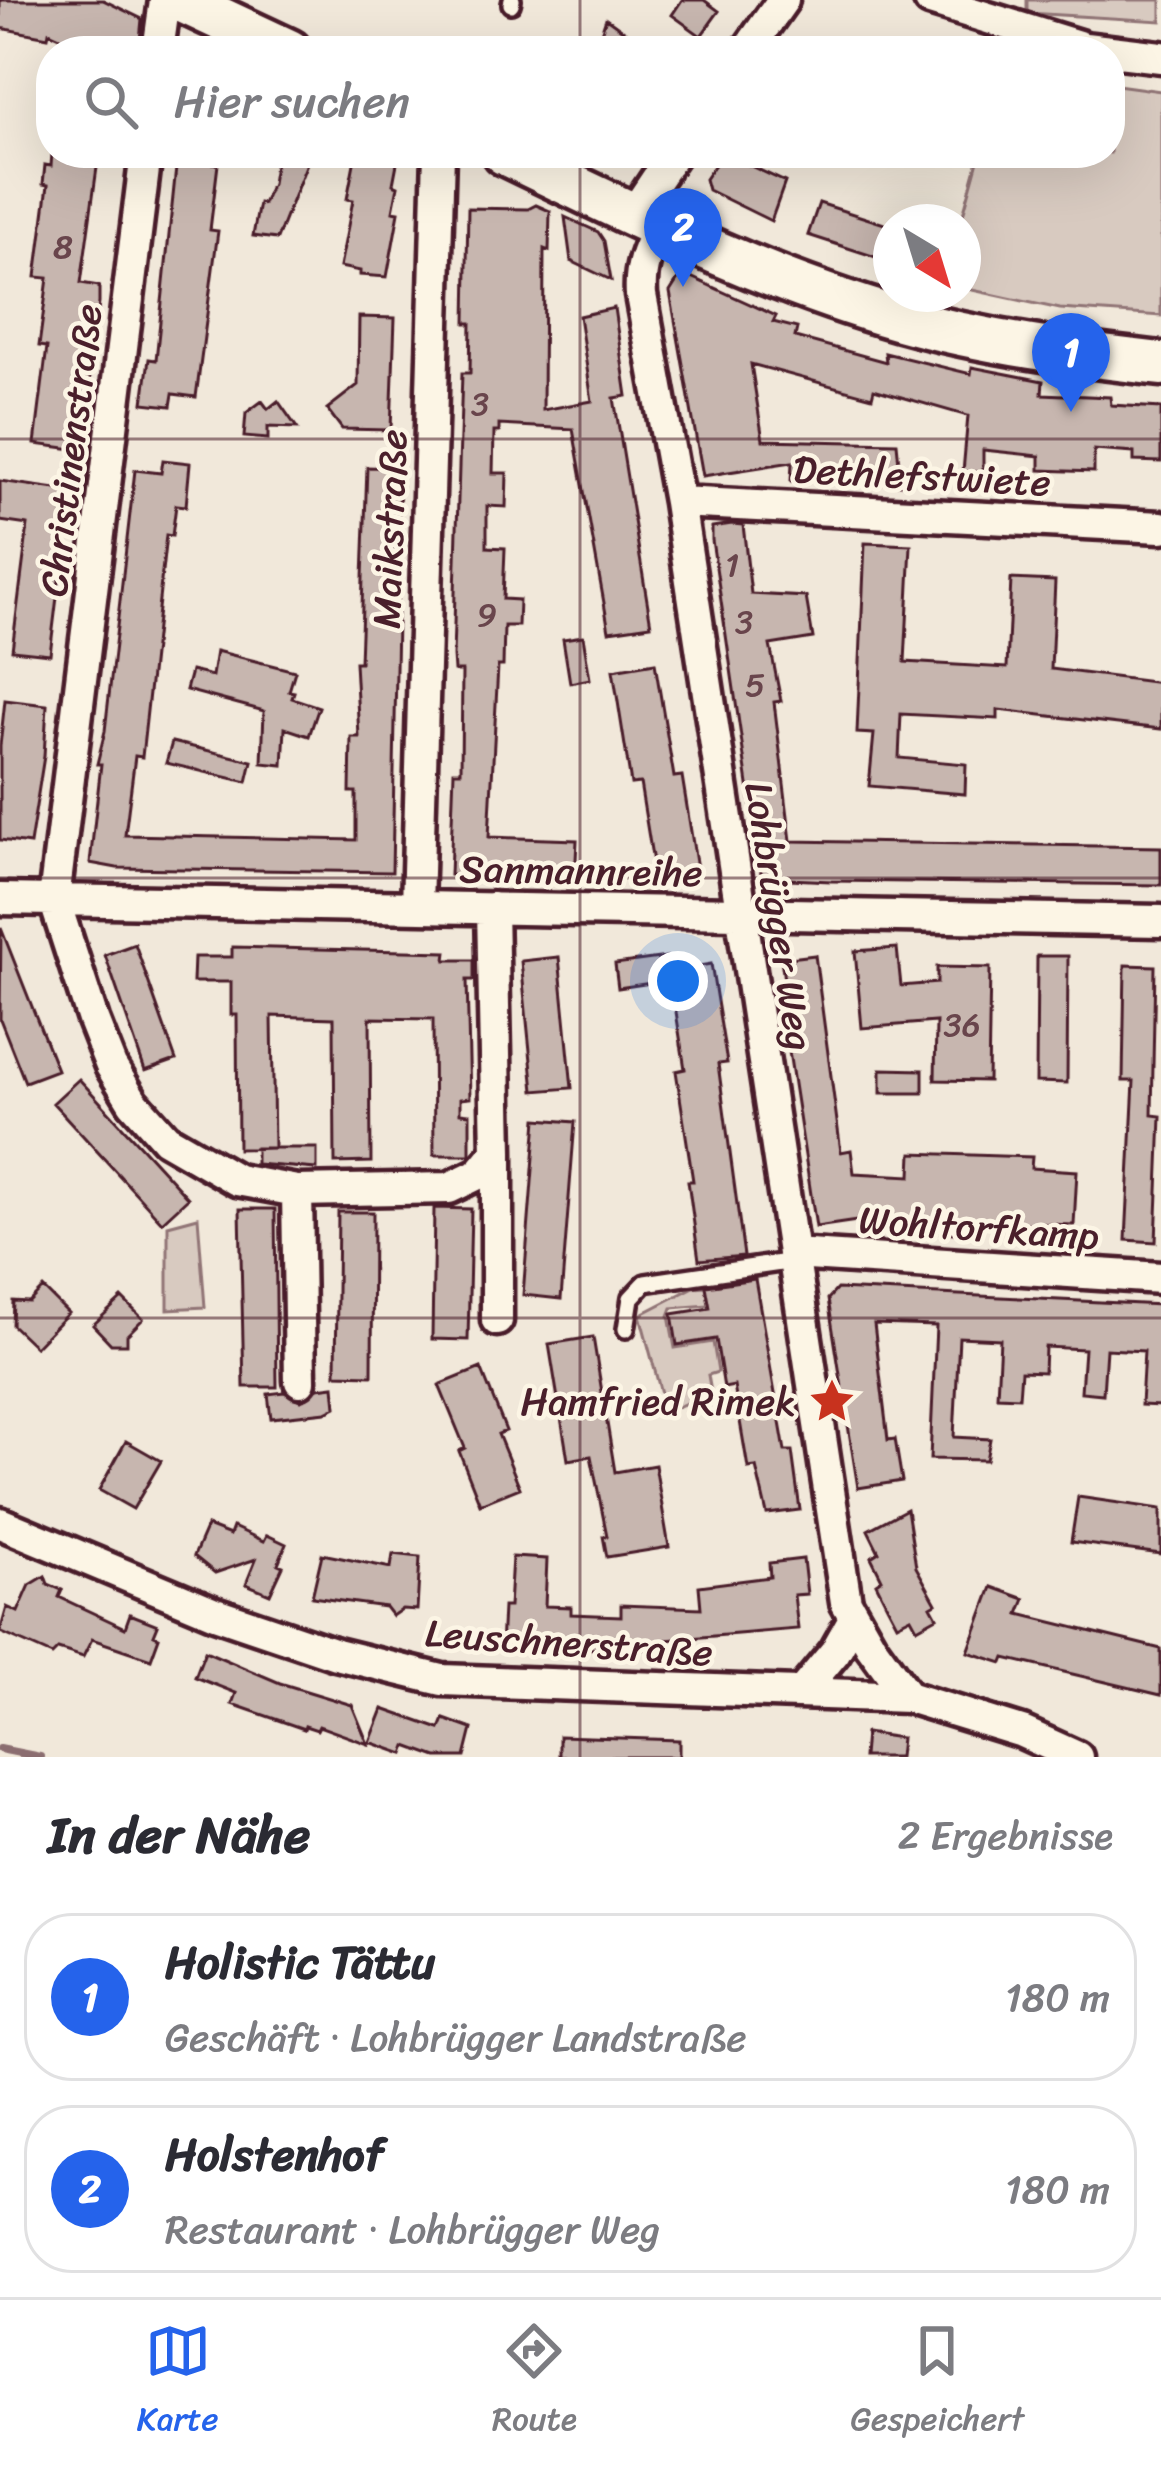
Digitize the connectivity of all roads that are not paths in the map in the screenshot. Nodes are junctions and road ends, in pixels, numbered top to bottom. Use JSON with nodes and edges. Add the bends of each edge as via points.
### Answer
{"nodes":[{"id":1,"x":165,"y":0,"type":"edge"},
{"id":2,"x":180,"y":0,"type":"edge"},
{"id":3,"x":783,"y":0,"type":"edge"},
{"id":4,"x":930,"y":0,"type":"edge"},
{"id":5,"x":160,"y":36,"type":"edge"},
{"id":6,"x":257,"y":36,"type":"edge"},
{"id":7,"x":758,"y":36,"type":"edge"},
{"id":8,"x":1046,"y":36,"type":"edge"},
{"id":9,"x":1125,"y":53,"type":"edge"},
{"id":10,"x":1161,"y":57,"type":"edge"},
{"id":11,"x":144,"y":168,"type":"edge"},
{"id":12,"x":439,"y":168,"type":"edge"},
{"id":13,"x":536,"y":168,"type":"edge"},
{"id":14,"x":668,"y":168,"type":"edge"},
{"id":15,"x":646,"y":220,"type":"junction"},
{"id":16,"x":1161,"y":364,"type":"edge"},
{"id":17,"x":679,"y":502,"type":"junction"},
{"id":18,"x":1161,"y":527,"type":"edge"},
{"id":19,"x":0,"y":898,"type":"edge"},
{"id":20,"x":53,"y":899,"type":"junction"},
{"id":21,"x":417,"y":906,"type":"junction"},
{"id":22,"x":492,"y":908,"type":"junction"},
{"id":23,"x":740,"y":912,"type":"junction"},
{"id":24,"x":1161,"y":921,"type":"edge"},
{"id":25,"x":497,"y":1153,"type":"junction"},
{"id":26,"x":298,"y":1191,"type":"junction"},
{"id":27,"x":793,"y":1257,"type":"junction"},
{"id":28,"x":1161,"y":1278,"type":"edge"},
{"id":29,"x":497,"y":1320,"type":"dead end"},
{"id":30,"x":626,"y":1329,"type":"dead end"},
{"id":31,"x":300,"y":1381,"type":"dead end"},
{"id":32,"x":0,"y":1523,"type":"edge"},
{"id":33,"x":853,"y":1620,"type":"junction"},
{"id":34,"x":801,"y":1693,"type":"junction"},
{"id":35,"x":908,"y":1697,"type":"junction"},
{"id":36,"x":1077,"y":1757,"type":"edge"}],
"edges":[{"from":1,"to":5,"type":"street"},
{"from":2,"to":6,"type":"street"},
{"from":3,"to":7,"type":"street"},
{"from":4,"to":8,"type":"street"},
{"from":9,"to":10,"type":"street"},
{"from":11,"to":20,"type":"street","name":"Christinenstraße"},
{"from":12,"to":21,"type":"street","name":"Maikstraße"},
{"from":13,"to":15,"type":"street"},
{"from":14,"to":15,"type":"street","name":"Lohbrügger Weg"},
{"from":15,"to":16,"type":"street","via":[[780,279],[914,322],[1038,350]]},
{"from":15,"to":17,"type":"street","name":"Lohbrügger Weg","via":[[640,276]]},
{"from":17,"to":18,"type":"street","name":"Dethlefstwiete"},
{"from":17,"to":23,"type":"street","name":"Lohbrügger Weg"},
{"from":19,"to":20,"type":"street","name":"Sanmannreihe"},
{"from":20,"to":21,"type":"street","name":"Sanmannreihe"},
{"from":20,"to":26,"type":"street","via":[[110,1066],[133,1102],[199,1161],[237,1180]]},
{"from":21,"to":22,"type":"street","name":"Sanmannreihe"},
{"from":22,"to":23,"type":"street","name":"Sanmannreihe"},
{"from":22,"to":25,"type":"street"},
{"from":23,"to":24,"type":"street","name":"Sanmannreihe"},
{"from":23,"to":27,"type":"street","name":"Lohbrügger Weg"},
{"from":25,"to":26,"type":"street","via":[[480,1173],[449,1188]]},
{"from":25,"to":29,"type":"street"},
{"from":26,"to":31,"type":"street"},
{"from":27,"to":28,"type":"street","name":"Wohltorfkamp"},
{"from":27,"to":30,"type":"lane","via":[[645,1283],[631,1298]]},
{"from":27,"to":33,"type":"street","name":"Lohbrügger Weg"},
{"from":32,"to":34,"type":"street","name":"Leuschnerstraße","via":[[215,1613],[442,1680]]},
{"from":33,"to":34,"type":"street"},
{"from":33,"to":35,"type":"street","name":"Lohbrügger Weg"},
{"from":34,"to":35,"type":"street","name":"Leuschnerstraße"},
{"from":35,"to":36,"type":"street","name":"Leuschnerstraße"}]}
